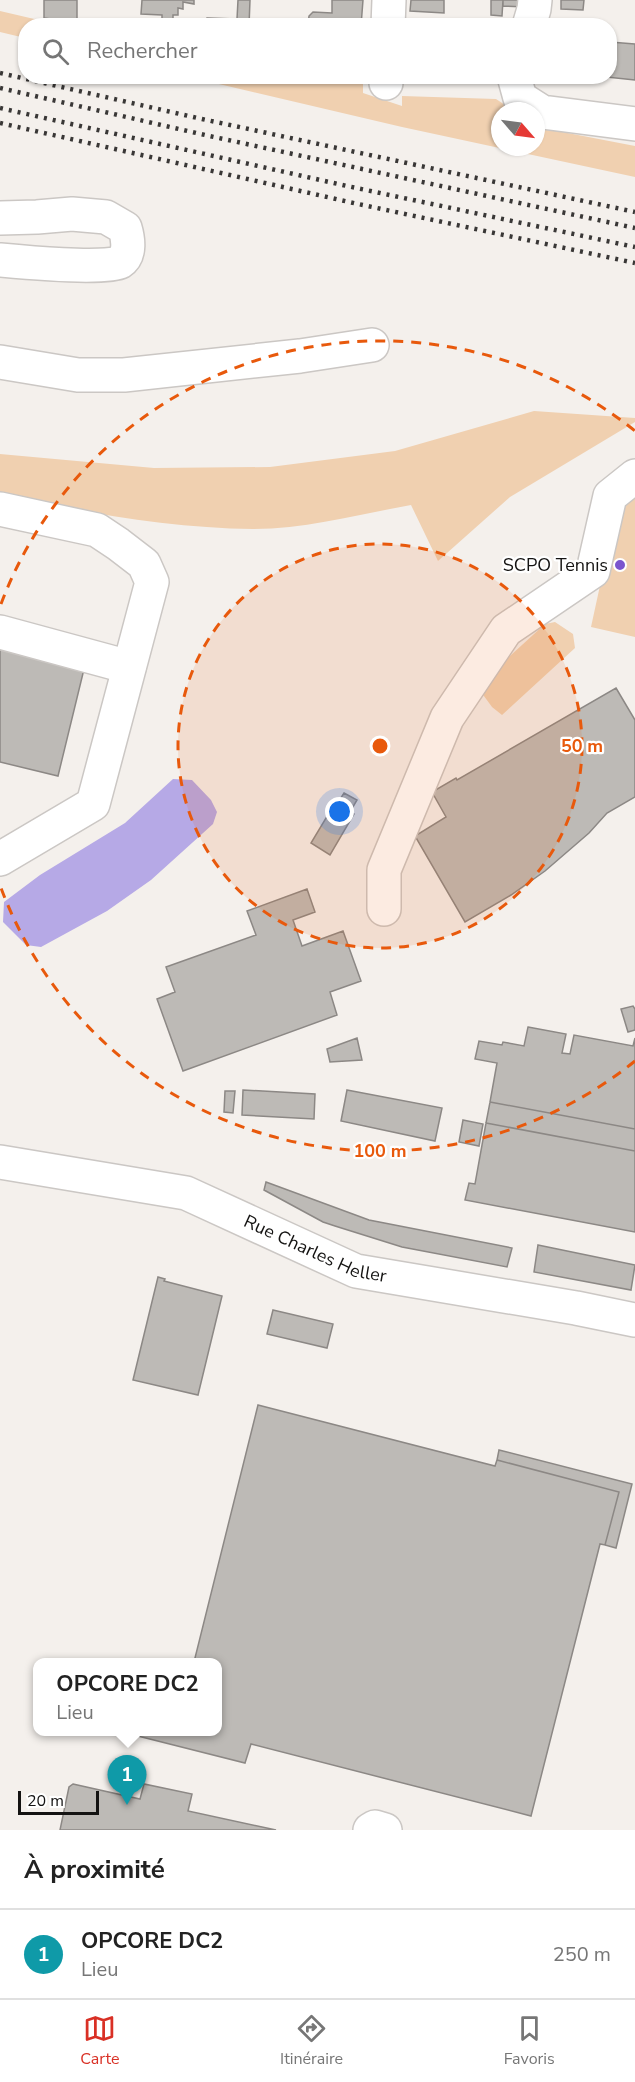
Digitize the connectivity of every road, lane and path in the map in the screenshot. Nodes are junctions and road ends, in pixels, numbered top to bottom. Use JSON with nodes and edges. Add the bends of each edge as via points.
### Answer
{"nodes":[{"id":1,"x":389,"y":0,"type":"edge"},
{"id":2,"x":535,"y":0,"type":"edge"},
{"id":3,"x":388,"y":18,"type":"edge"},
{"id":4,"x":531,"y":18,"type":"edge"},
{"id":5,"x":516,"y":84,"type":"edge"},
{"id":6,"x":635,"y":124,"type":"edge"},
{"id":7,"x":0,"y":218,"type":"edge"},
{"id":8,"x":0,"y":260,"type":"edge"},
{"id":9,"x":372,"y":345,"type":"dead end"},
{"id":10,"x":0,"y":362,"type":"edge"},
{"id":11,"x":623,"y":486,"type":"edge"},
{"id":12,"x":0,"y":509,"type":"edge"},
{"id":13,"x":0,"y":633,"type":"edge"},
{"id":14,"x":129,"y":667,"type":"junction"},
{"id":15,"x":0,"y":859,"type":"edge"},
{"id":16,"x":384,"y":909,"type":"dead end"},
{"id":17,"x":0,"y":1162,"type":"edge"},
{"id":18,"x":635,"y":1320,"type":"edge"},
{"id":19,"x":370,"y":1830,"type":"edge"},
{"id":20,"x":385,"y":1830,"type":"edge"}],
"edges":[{"from":1,"to":3,"type":"street"},
{"from":2,"to":4,"type":"street"},
{"from":5,"to":6,"type":"street","via":[[520,98],[542,112]]},
{"from":7,"to":8,"type":"street","via":[[72,214],[106,217],[125,228],[128,240],[125,257],[118,263],[82,266]]},
{"from":9,"to":10,"type":"street","via":[[124,375],[78,375]]},
{"from":11,"to":16,"type":"street","via":[[593,571],[506,630],[447,718],[384,870]]},
{"from":12,"to":14,"type":"street","via":[[97,530],[144,564],[152,582]]},
{"from":13,"to":14,"type":"street"},
{"from":14,"to":15,"type":"street","via":[[93,804]]},
{"from":17,"to":18,"type":"street","name":"Rue Charles Heller","via":[[186,1193],[356,1271]]},
{"from":19,"to":20,"type":"street"}]}
